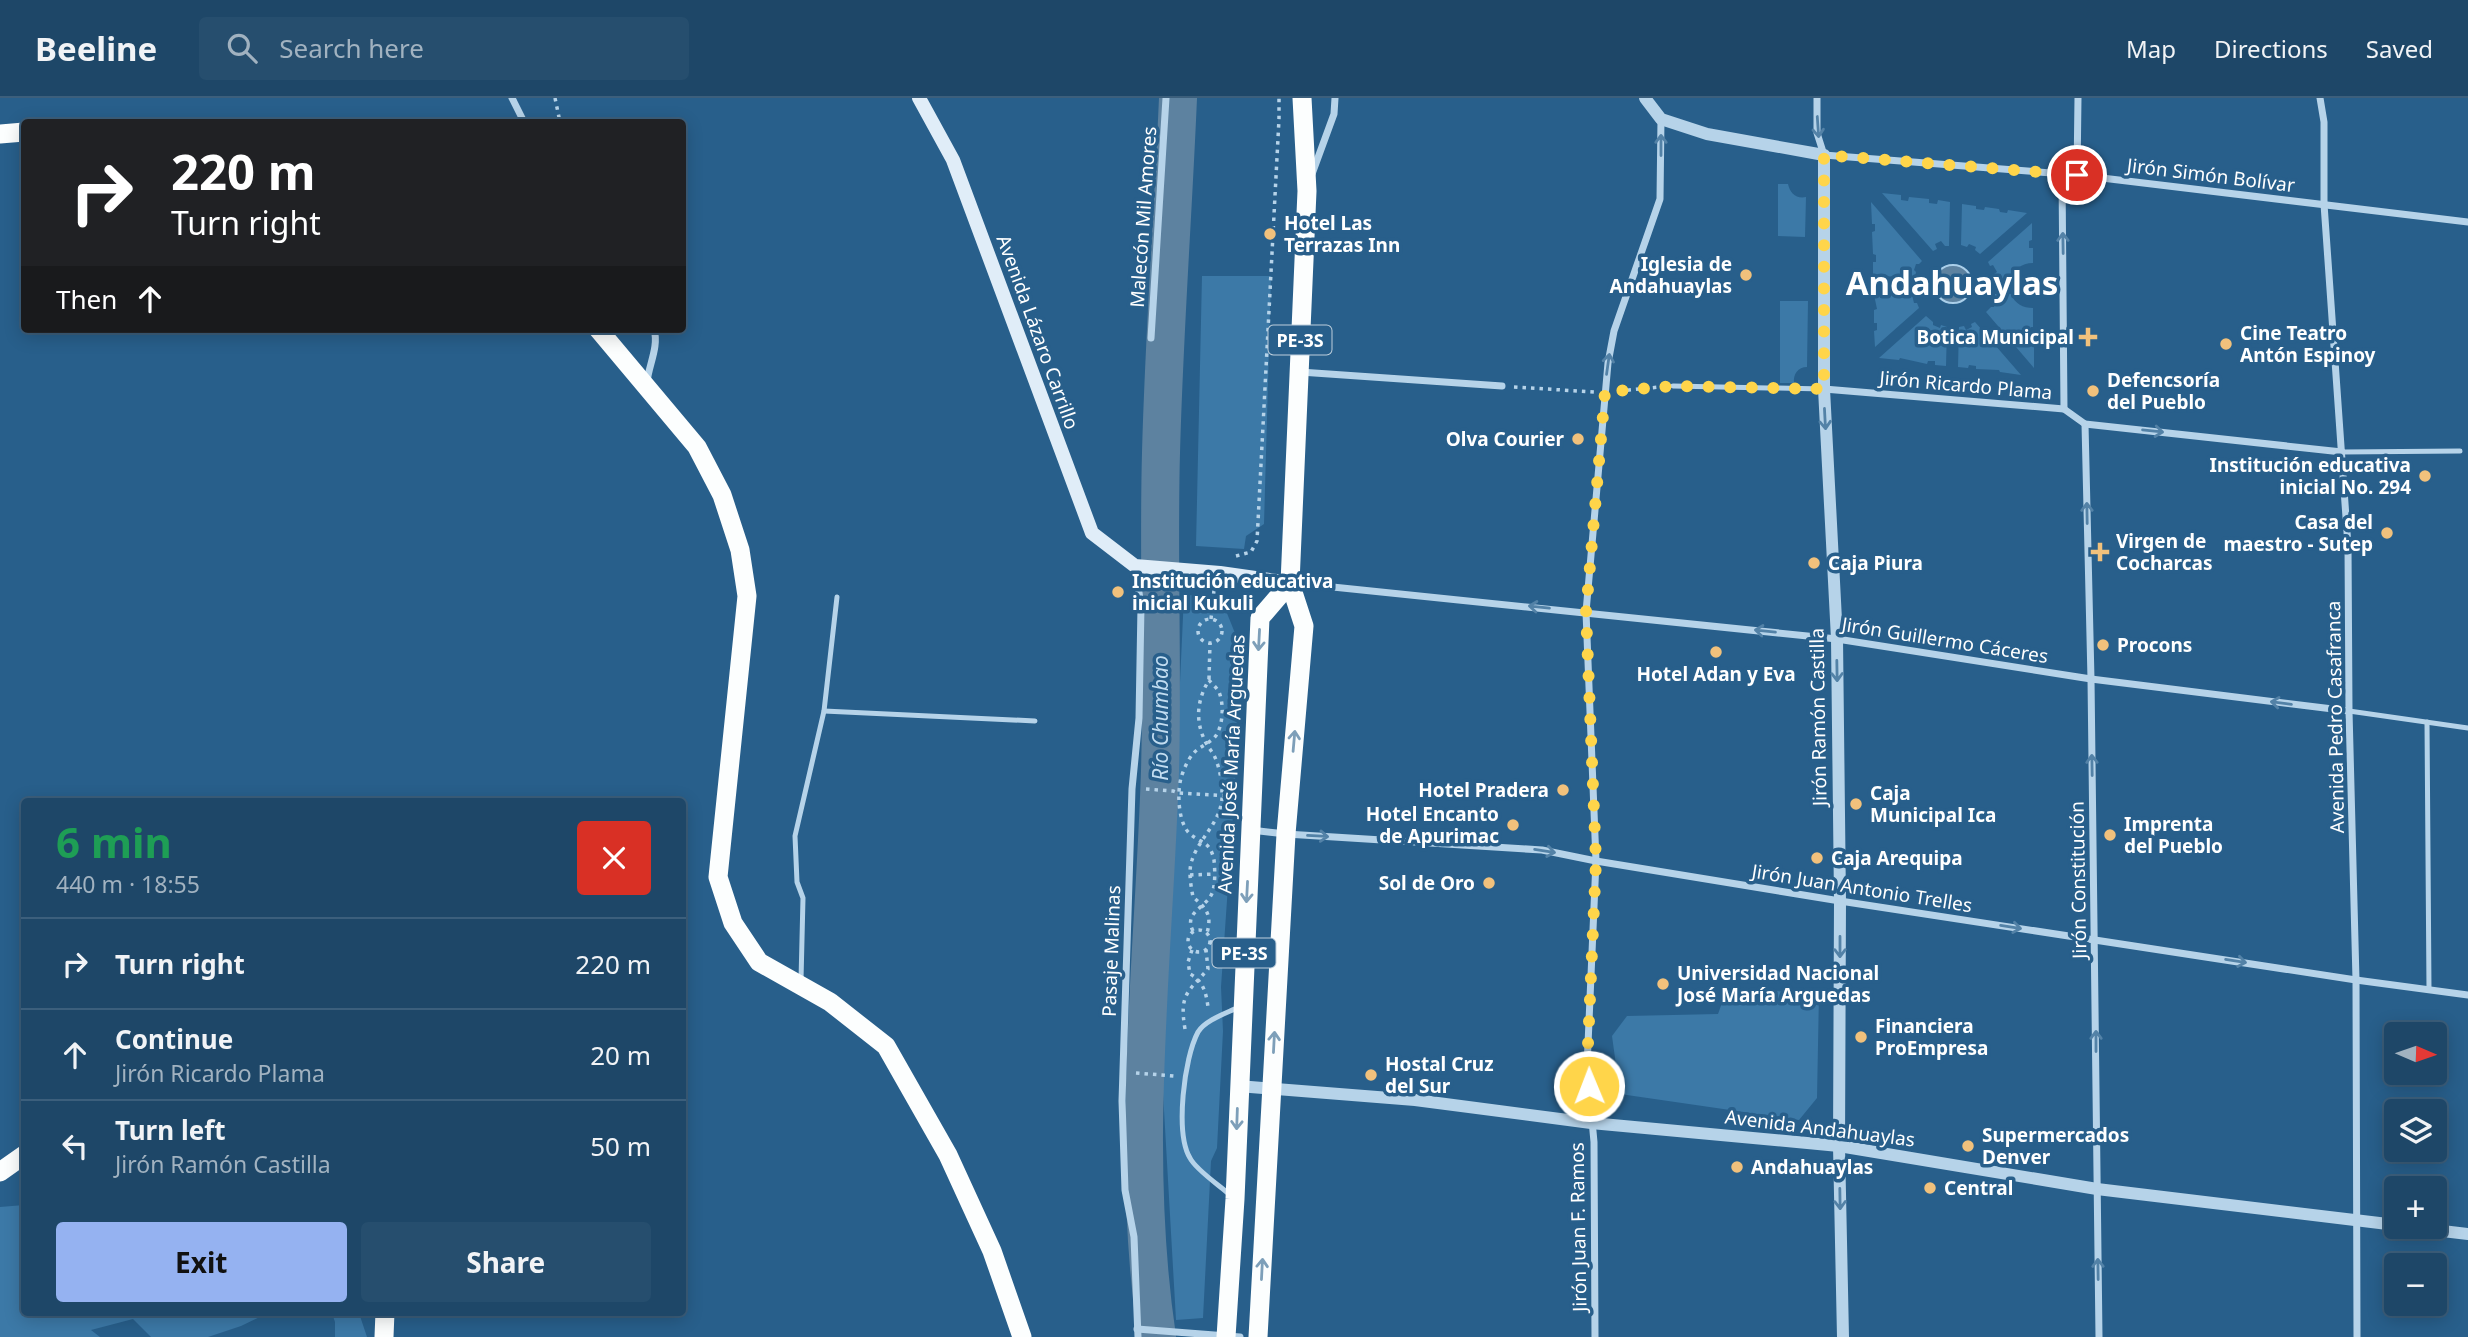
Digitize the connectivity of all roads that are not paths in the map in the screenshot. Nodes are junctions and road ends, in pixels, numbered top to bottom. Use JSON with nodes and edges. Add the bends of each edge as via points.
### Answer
{"nodes":[{"id":1,"x":512,"y":98,"type":"edge"},
{"id":2,"x":922,"y":98,"type":"edge"},
{"id":3,"x":1166,"y":98,"type":"edge"},
{"id":4,"x":1302,"y":98,"type":"edge"},
{"id":5,"x":1335,"y":98,"type":"edge"},
{"id":6,"x":1645,"y":98,"type":"edge"},
{"id":7,"x":1817,"y":98,"type":"edge"},
{"id":8,"x":2078,"y":98,"type":"edge"},
{"id":9,"x":2320,"y":98,"type":"edge"},
{"id":10,"x":522,"y":119,"type":"edge"},
{"id":11,"x":1661,"y":119,"type":"junction"},
{"id":12,"x":21,"y":132,"type":"edge"},
{"id":13,"x":0,"y":134,"type":"edge"},
{"id":14,"x":1824,"y":155,"type":"junction"},
{"id":15,"x":2062,"y":174,"type":"junction"},
{"id":16,"x":2077,"y":175,"type":"junction"},
{"id":17,"x":1307,"y":191,"type":"junction"},
{"id":18,"x":2324,"y":204,"type":"junction"},
{"id":19,"x":2468,"y":222,"type":"edge"},
{"id":20,"x":602,"y":333,"type":"edge"},
{"id":21,"x":654,"y":333,"type":"edge"},
{"id":22,"x":1151,"y":338,"type":"dead end"},
{"id":23,"x":1299,"y":372,"type":"junction"},
{"id":24,"x":647,"y":385,"type":"junction"},
{"id":25,"x":1502,"y":386,"type":"road end"},
{"id":26,"x":1673,"y":386,"type":"road end"},
{"id":27,"x":1824,"y":389,"type":"junction"},
{"id":28,"x":2064,"y":409,"type":"junction"},
{"id":29,"x":2085,"y":424,"type":"junction"},
{"id":30,"x":2460,"y":451,"type":"dead end"},
{"id":31,"x":2342,"y":452,"type":"junction"},
{"id":32,"x":1139,"y":567,"type":"junction"},
{"id":33,"x":1290,"y":583,"type":"junction"},
{"id":34,"x":837,"y":597,"type":"dead end"},
{"id":35,"x":1586,"y":612,"type":"junction"},
{"id":36,"x":1837,"y":639,"type":"junction"},
{"id":37,"x":2091,"y":679,"type":"junction"},
{"id":38,"x":824,"y":711,"type":"junction"},
{"id":39,"x":2349,"y":712,"type":"junction"},
{"id":40,"x":1035,"y":721,"type":"dead end"},
{"id":41,"x":2427,"y":722,"type":"junction"},
{"id":42,"x":2468,"y":728,"type":"edge"},
{"id":43,"x":1250,"y":830,"type":"junction"},
{"id":44,"x":1286,"y":834,"type":"junction"},
{"id":45,"x":1596,"y":861,"type":"junction"},
{"id":46,"x":1840,"y":901,"type":"junction"},
{"id":47,"x":2095,"y":939,"type":"junction"},
{"id":48,"x":2356,"y":980,"type":"junction"},
{"id":49,"x":801,"y":988,"type":"junction"},
{"id":50,"x":2429,"y":990,"type":"junction"},
{"id":51,"x":2468,"y":995,"type":"edge"},
{"id":52,"x":1242,"y":1006,"type":"junction"},
{"id":53,"x":1238,"y":1086,"type":"junction"},
{"id":54,"x":1271,"y":1090,"type":"junction"},
{"id":55,"x":1591,"y":1123,"type":"junction"},
{"id":56,"x":1839,"y":1146,"type":"junction"},
{"id":57,"x":21,"y":1157,"type":"edge"},
{"id":58,"x":0,"y":1172,"type":"edge"},
{"id":59,"x":2097,"y":1189,"type":"junction"},
{"id":60,"x":1235,"y":1199,"type":"junction"},
{"id":61,"x":2357,"y":1220,"type":"junction"},
{"id":62,"x":2384,"y":1223,"type":"edge"},
{"id":63,"x":2447,"y":1232,"type":"edge"},
{"id":64,"x":2468,"y":1234,"type":"edge"},
{"id":65,"x":385,"y":1316,"type":"edge"},
{"id":66,"x":1139,"y":1332,"type":"edge"},
{"id":67,"x":1231,"y":1336,"type":"edge"},
{"id":68,"x":384,"y":1337,"type":"edge"},
{"id":69,"x":1022,"y":1337,"type":"edge"},
{"id":70,"x":1258,"y":1337,"type":"edge"},
{"id":71,"x":1595,"y":1337,"type":"edge"},
{"id":72,"x":1843,"y":1337,"type":"edge"},
{"id":73,"x":2099,"y":1337,"type":"edge"},
{"id":74,"x":2357,"y":1337,"type":"edge"}],
"edges":[{"from":1,"to":10,"type":"street"},
{"from":2,"to":32,"type":"main road","name":"Avenida Lázaro Carrillo","via":[[953,160],[1092,533]]},
{"from":3,"to":22,"type":"street","name":"Malecón Mil Amores"},
{"from":4,"to":17,"type":"highway","number":"PE-3S"},
{"from":5,"to":17,"type":"street","via":[[1334,114]]},
{"from":6,"to":11,"type":"street"},
{"from":7,"to":14,"type":"street","name":"Jirón Ramón Castilla","one_way":true,"via":[[1817,134]]},
{"from":8,"to":16,"type":"street"},
{"from":9,"to":18,"type":"street","name":"Avenida Pedro Casafranca"},
{"from":11,"to":14,"type":"street","via":[[1707,134]]},
{"from":35,"to":11,"type":"street","name":"Jirón Juan F. Ramos","one_way":true,"via":[[1608,363],[1661,200]]},
{"from":12,"to":13,"type":"highway"},
{"from":14,"to":15,"type":"street","name":"Jirón Simón Bolívar"},
{"from":14,"to":27,"type":"street","name":"Jirón Ramón Castilla"},
{"from":15,"to":16,"type":"street","name":"Jirón Simón Bolívar"},
{"from":28,"to":15,"type":"street","one_way":true},
{"from":16,"to":18,"type":"street","name":"Jirón Simón Bolívar"},
{"from":17,"to":23,"type":"highway","number":"PE-3S"},
{"from":18,"to":19,"type":"street","name":"Jirón Simón Bolívar"},
{"from":18,"to":31,"type":"street","name":"Avenida Pedro Casafranca"},
{"from":20,"to":24,"type":"highway"},
{"from":21,"to":24,"type":"street","via":[[656,347]]},
{"from":23,"to":25,"type":"street"},
{"from":23,"to":33,"type":"highway","number":"PE-3S"},
{"from":24,"to":49,"type":"highway","via":[[697,447],[722,495],[740,550],[747,596],[718,877],[733,923],[759,962]]},
{"from":26,"to":27,"type":"lane","name":"Jirón Ricardo Plama"},
{"from":27,"to":28,"type":"street","name":"Jirón Ricardo Plama"},
{"from":27,"to":36,"type":"street","name":"Jirón Ramón Castilla","one_way":true},
{"from":28,"to":29,"type":"street","name":"Jirón Ricardo Plama"},
{"from":29,"to":31,"type":"street","name":"Jirón Ricardo Plama","one_way":true},
{"from":37,"to":29,"type":"street","name":"Jirón Constitución","one_way":true},
{"from":30,"to":31,"type":"lane","name":"Jirón Ricardo Plama"},
{"from":31,"to":39,"type":"street","name":"Avenida Pedro Casafranca"},
{"from":32,"to":33,"type":"main road"},
{"from":32,"to":66,"type":"street","name":"Pasaje Malinas","via":[[1139,718],[1131,803],[1122,1101],[1125,1190],[1134,1237]]},
{"from":35,"to":33,"type":"street","name":"Jirón Guillermo Cáceres","one_way":true},
{"from":33,"to":43,"type":"highway","name":"Avenida José María Arguedas","number":"PE-3S","one_way":true,"via":[[1260,618]]},
{"from":44,"to":33,"type":"highway","number":"PE-3S","one_way":true,"via":[[1304,626]]},
{"from":34,"to":38,"type":"lane"},
{"from":36,"to":35,"type":"street","name":"Jirón Guillermo Cáceres","one_way":true},
{"from":35,"to":45,"type":"street","name":"Jirón Juan F. Ramos"},
{"from":36,"to":37,"type":"street","name":"Jirón Guillermo Cáceres"},
{"from":36,"to":46,"type":"street","name":"Jirón Ramón Castilla","one_way":true},
{"from":39,"to":37,"type":"street","name":"Jirón Guillermo Cáceres","one_way":true},
{"from":47,"to":37,"type":"street","name":"Jirón Constitución","one_way":true},
{"from":38,"to":40,"type":"lane"},
{"from":38,"to":49,"type":"lane","via":[[795,836],[797,882],[803,898]]},
{"from":39,"to":41,"type":"lane","name":"Jirón Guillermo Cáceres"},
{"from":39,"to":48,"type":"street","name":"Avenida Pedro Casafranca"},
{"from":41,"to":42,"type":"lane","name":"Jirón Guillermo Cáceres"},
{"from":41,"to":50,"type":"lane"},
{"from":43,"to":44,"type":"street","name":"Jirón Juan Antonio Trelles"},
{"from":43,"to":52,"type":"highway","name":"Avenida José María Arguedas","number":"PE-3S","one_way":true},
{"from":44,"to":45,"type":"street","name":"Jirón Juan Antonio Trelles","one_way":true,"via":[[1542,850]]},
{"from":54,"to":44,"type":"highway","number":"PE-3S","one_way":true},
{"from":45,"to":46,"type":"street","name":"Jirón Juan Antonio Trelles"},
{"from":45,"to":55,"type":"street","name":"Jirón Juan F. Ramos","via":[[1587,1067]]},
{"from":46,"to":47,"type":"street","name":"Jirón Juan Antonio Trelles","one_way":true},
{"from":46,"to":56,"type":"street","name":"Jirón Ramón Castilla","one_way":true},
{"from":47,"to":48,"type":"street","name":"Jirón Juan Antonio Trelles","one_way":true},
{"from":59,"to":47,"type":"street","name":"Jirón Constitución","one_way":true},
{"from":48,"to":50,"type":"street","name":"Jirón Juan Antonio Trelles"},
{"from":48,"to":61,"type":"street","name":"Avenida Pedro Casafranca"},
{"from":49,"to":69,"type":"highway","via":[[830,1002],[886,1046],[948,1155],[992,1251]]},
{"from":50,"to":51,"type":"street","name":"Jirón Juan Antonio Trelles"},
{"from":52,"to":53,"type":"highway","name":"Avenida José María Arguedas","number":"PE-3S"},
{"from":52,"to":60,"type":"lane","via":[[1199,1031],[1185,1077],[1181,1132],[1190,1160]]},
{"from":53,"to":54,"type":"street","name":"Avenida Andahuaylas"},
{"from":53,"to":60,"type":"highway","name":"Avenida José María Arguedas","number":"PE-3S","one_way":true},
{"from":54,"to":55,"type":"street","name":"Avenida Andahuaylas","via":[[1415,1100]]},
{"from":70,"to":54,"type":"highway","number":"PE-3S","one_way":true},
{"from":55,"to":56,"type":"street","name":"Avenida Andahuaylas"},
{"from":55,"to":71,"type":"street","name":"Jirón Juan F. Ramos"},
{"from":56,"to":59,"type":"street","name":"Avenida Andahuaylas"},
{"from":56,"to":72,"type":"street","name":"Jirón Ramón Castilla","one_way":true},
{"from":57,"to":58,"type":"highway"},
{"from":59,"to":61,"type":"street","name":"Avenida Andahuaylas"},
{"from":73,"to":59,"type":"street","name":"Jirón Constitución","one_way":true},
{"from":60,"to":67,"type":"highway","name":"Avenida José María Arguedas","number":"PE-3S"},
{"from":61,"to":62,"type":"street","name":"Avenida Andahuaylas"},
{"from":61,"to":74,"type":"street","name":"Avenida Pedro Casafranca"},
{"from":63,"to":64,"type":"street"},
{"from":65,"to":68,"type":"highway"},
{"from":66,"to":67,"type":"street"}]}
